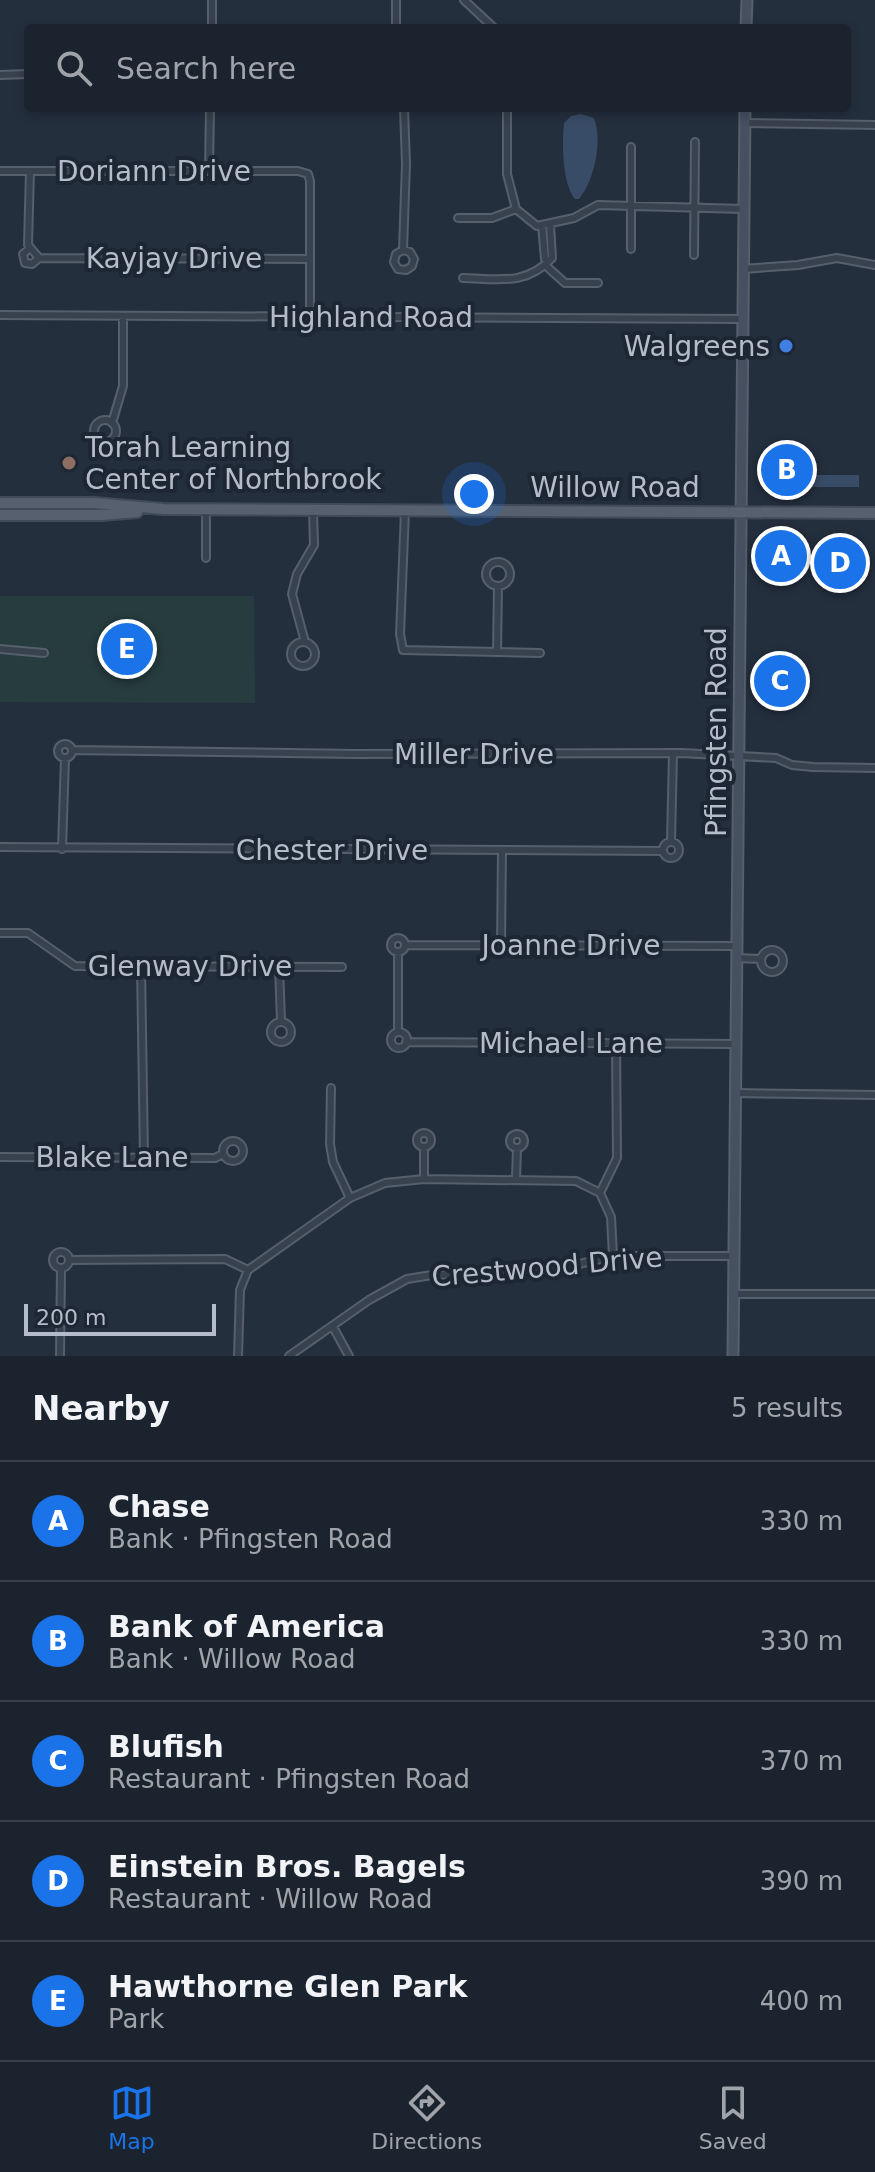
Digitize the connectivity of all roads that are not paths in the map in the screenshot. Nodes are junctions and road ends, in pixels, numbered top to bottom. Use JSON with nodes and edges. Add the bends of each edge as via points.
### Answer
{"nodes":[{"id":1,"x":212,"y":0,"type":"edge"},
{"id":2,"x":396,"y":0,"type":"edge"},
{"id":3,"x":747,"y":0,"type":"edge"},
{"id":4,"x":468,"y":1,"type":"edge"},
{"id":5,"x":212,"y":24,"type":"edge"},
{"id":6,"x":396,"y":24,"type":"edge"},
{"id":7,"x":490,"y":24,"type":"edge"},
{"id":8,"x":746,"y":24,"type":"edge"},
{"id":9,"x":24,"y":74,"type":"edge"},
{"id":10,"x":0,"y":75,"type":"edge"},
{"id":11,"x":210,"y":112,"type":"edge"},
{"id":12,"x":404,"y":112,"type":"edge"},
{"id":13,"x":507,"y":112,"type":"edge"},
{"id":14,"x":745,"y":112,"type":"edge"},
{"id":15,"x":745,"y":123,"type":"junction"},
{"id":16,"x":875,"y":125,"type":"edge"},
{"id":17,"x":695,"y":142,"type":"dead end"},
{"id":18,"x":631,"y":147,"type":"dead end"},
{"id":19,"x":209,"y":170,"type":"junction"},
{"id":20,"x":0,"y":171,"type":"edge"},
{"id":21,"x":30,"y":171,"type":"junction"},
{"id":22,"x":631,"y":206,"type":"junction"},
{"id":23,"x":694,"y":208,"type":"junction"},
{"id":24,"x":516,"y":209,"type":"junction"},
{"id":25,"x":744,"y":209,"type":"junction"},
{"id":26,"x":458,"y":218,"type":"dead end"},
{"id":27,"x":546,"y":224,"type":"junction"},
{"id":28,"x":30,"y":248,"type":"junction"},
{"id":29,"x":631,"y":249,"type":"dead end"},
{"id":30,"x":403,"y":250,"type":"dead end"},
{"id":31,"x":694,"y":255,"type":"dead end"},
{"id":32,"x":39,"y":258,"type":"junction"},
{"id":33,"x":310,"y":259,"type":"junction"},
{"id":34,"x":547,"y":264,"type":"junction"},
{"id":35,"x":875,"y":265,"type":"edge"},
{"id":36,"x":742,"y":269,"type":"junction"},
{"id":37,"x":463,"y":278,"type":"dead end"},
{"id":38,"x":598,"y":283,"type":"dead end"},
{"id":39,"x":0,"y":315,"type":"edge"},
{"id":40,"x":123,"y":316,"type":"junction"},
{"id":41,"x":310,"y":317,"type":"junction"},
{"id":42,"x":742,"y":319,"type":"junction"},
{"id":43,"x":112,"y":423,"type":"dead end"},
{"id":44,"x":0,"y":503,"type":"edge"},
{"id":45,"x":163,"y":509,"type":"junction"},
{"id":46,"x":206,"y":509,"type":"junction"},
{"id":47,"x":313,"y":510,"type":"junction"},
{"id":48,"x":405,"y":511,"type":"junction"},
{"id":49,"x":740,"y":512,"type":"junction"},
{"id":50,"x":875,"y":513,"type":"edge"},
{"id":51,"x":0,"y":515,"type":"edge"},
{"id":52,"x":206,"y":558,"type":"dead end"},
{"id":53,"x":498,"y":586,"type":"junction"},
{"id":54,"x":305,"y":642,"type":"dead end"},
{"id":55,"x":0,"y":649,"type":"edge"},
{"id":56,"x":497,"y":652,"type":"junction"},
{"id":57,"x":44,"y":653,"type":"dead end"},
{"id":58,"x":540,"y":653,"type":"dead end"},
{"id":59,"x":72,"y":750,"type":"junction"},
{"id":60,"x":673,"y":753,"type":"junction"},
{"id":61,"x":738,"y":755,"type":"junction"},
{"id":62,"x":65,"y":758,"type":"junction"},
{"id":63,"x":875,"y":768,"type":"edge"},
{"id":64,"x":671,"y":842,"type":"junction"},
{"id":65,"x":0,"y":847,"type":"edge"},
{"id":66,"x":62,"y":849,"type":"junction"},
{"id":67,"x":502,"y":850,"type":"junction"},
{"id":68,"x":663,"y":851,"type":"junction"},
{"id":69,"x":0,"y":933,"type":"edge"},
{"id":70,"x":405,"y":945,"type":"junction"},
{"id":71,"x":501,"y":945,"type":"junction"},
{"id":72,"x":736,"y":946,"type":"junction"},
{"id":73,"x":398,"y":952,"type":"junction"},
{"id":74,"x":736,"y":958,"type":"junction"},
{"id":75,"x":761,"y":959,"type":"dead end"},
{"id":76,"x":279,"y":966,"type":"junction"},
{"id":77,"x":141,"y":967,"type":"junction"},
{"id":78,"x":342,"y":967,"type":"dead end"},
{"id":79,"x":281,"y":1021,"type":"dead end"},
{"id":80,"x":398,"y":1032,"type":"junction"},
{"id":81,"x":406,"y":1042,"type":"junction"},
{"id":82,"x":616,"y":1044,"type":"junction"},
{"id":83,"x":735,"y":1044,"type":"junction"},
{"id":84,"x":331,"y":1088,"type":"dead end"},
{"id":85,"x":735,"y":1093,"type":"junction"},
{"id":86,"x":875,"y":1095,"type":"edge"},
{"id":87,"x":424,"y":1148,"type":"dead end"},
{"id":88,"x":517,"y":1148,"type":"dead end"},
{"id":89,"x":223,"y":1154,"type":"dead end"},
{"id":90,"x":0,"y":1157,"type":"edge"},
{"id":91,"x":144,"y":1158,"type":"junction"},
{"id":92,"x":516,"y":1178,"type":"junction"},
{"id":93,"x":424,"y":1179,"type":"junction"},
{"id":94,"x":600,"y":1193,"type":"junction"},
{"id":95,"x":350,"y":1198,"type":"junction"},
{"id":96,"x":613,"y":1256,"type":"junction"},
{"id":97,"x":733,"y":1256,"type":"junction"},
{"id":98,"x":69,"y":1260,"type":"junction"},
{"id":99,"x":61,"y":1269,"type":"junction"},
{"id":100,"x":248,"y":1270,"type":"junction"},
{"id":101,"x":733,"y":1294,"type":"junction"},
{"id":102,"x":875,"y":1294,"type":"edge"},
{"id":103,"x":333,"y":1327,"type":"junction"},
{"id":104,"x":60,"y":1356,"type":"edge"},
{"id":105,"x":238,"y":1356,"type":"edge"},
{"id":106,"x":289,"y":1356,"type":"edge"},
{"id":107,"x":349,"y":1356,"type":"edge"},
{"id":108,"x":733,"y":1356,"type":"edge"}],
"edges":[{"from":1,"to":5,"type":"street"},
{"from":2,"to":6,"type":"street"},
{"from":3,"to":8,"type":"main road"},
{"from":4,"to":7,"type":"street"},
{"from":9,"to":10,"type":"street"},
{"from":11,"to":19,"type":"street"},
{"from":12,"to":30,"type":"street"},
{"from":13,"to":24,"type":"street","via":[[507,174]]},
{"from":14,"to":15,"type":"main road","name":"Pfingsten Road"},
{"from":15,"to":16,"type":"street"},
{"from":15,"to":25,"type":"main road","name":"Pfingsten Road"},
{"from":17,"to":23,"type":"street"},
{"from":18,"to":22,"type":"street"},
{"from":19,"to":21,"type":"street","name":"Doriann Drive"},
{"from":19,"to":33,"type":"street","name":"Doriann Drive","via":[[308,174]]},
{"from":20,"to":21,"type":"street","name":"Doriann Drive"},
{"from":21,"to":28,"type":"street"},
{"from":22,"to":23,"type":"street"},
{"from":22,"to":27,"type":"street","via":[[598,205]]},
{"from":22,"to":29,"type":"street"},
{"from":23,"to":25,"type":"street"},
{"from":23,"to":31,"type":"street"},
{"from":24,"to":26,"type":"street","via":[[492,218]]},
{"from":24,"to":27,"type":"street","via":[[537,226]]},
{"from":25,"to":36,"type":"main road","name":"Pfingsten Road"},
{"from":27,"to":34,"type":"street","via":[[552,258]]},
{"from":28,"to":32,"type":"street"},
{"from":28,"to":32,"type":"street","via":[[22,257],[25,263]]},
{"from":32,"to":33,"type":"street","name":"Kayjay Drive"},
{"from":33,"to":41,"type":"street"},
{"from":34,"to":37,"type":"street","via":[[521,279]]},
{"from":34,"to":38,"type":"street","via":[[565,283]]},
{"from":35,"to":36,"type":"street","via":[[837,258]]},
{"from":36,"to":42,"type":"main road","name":"Pfingsten Road"},
{"from":39,"to":40,"type":"street","name":"Highland Road"},
{"from":40,"to":41,"type":"street","name":"Highland Road"},
{"from":40,"to":43,"type":"street","via":[[123,386]]},
{"from":41,"to":42,"type":"street","name":"Highland Road"},
{"from":42,"to":49,"type":"main road","name":"Pfingsten Road"},
{"from":44,"to":45,"type":"main road","name":"Willow Road"},
{"from":45,"to":46,"type":"main road","name":"Willow Road"},
{"from":45,"to":51,"type":"main road","name":"Willow Road"},
{"from":46,"to":47,"type":"main road","name":"Willow Road"},
{"from":46,"to":52,"type":"street"},
{"from":47,"to":48,"type":"main road","name":"Willow Road"},
{"from":47,"to":54,"type":"street","via":[[314,545],[292,594]]},
{"from":48,"to":49,"type":"main road","name":"Willow Road"},
{"from":48,"to":56,"type":"street","via":[[403,650]]},
{"from":49,"to":50,"type":"main road","name":"Willow Road"},
{"from":49,"to":61,"type":"main road","name":"Pfingsten Road"},
{"from":53,"to":53,"type":"street","via":[[510,573],[496,562],[485,573],[487,581]]},
{"from":53,"to":56,"type":"street"},
{"from":55,"to":57,"type":"street"},
{"from":56,"to":58,"type":"street"},
{"from":59,"to":60,"type":"street","name":"Miller Drive"},
{"from":59,"to":62,"type":"street"},
{"from":59,"to":62,"type":"street","via":[[66,743],[59,746],[58,753]]},
{"from":60,"to":61,"type":"street","name":"Miller Drive"},
{"from":60,"to":64,"type":"street"},
{"from":61,"to":63,"type":"street","name":"Miller Drive","via":[[813,767]]},
{"from":61,"to":72,"type":"main road","name":"Pfingsten Road"},
{"from":62,"to":66,"type":"street"},
{"from":64,"to":68,"type":"street"},
{"from":64,"to":68,"type":"street","via":[[678,848],[676,856],[667,857]]},
{"from":65,"to":66,"type":"street","name":"Chester Drive"},
{"from":66,"to":67,"type":"street","name":"Chester Drive"},
{"from":67,"to":68,"type":"street","name":"Chester Drive"},
{"from":67,"to":71,"type":"street"},
{"from":69,"to":77,"type":"street","name":"Glenway Drive","via":[[28,933],[75,966]]},
{"from":70,"to":71,"type":"street","name":"Joanne Drive"},
{"from":70,"to":73,"type":"street"},
{"from":70,"to":73,"type":"street","via":[[400,938],[393,940],[391,947]]},
{"from":71,"to":72,"type":"street","name":"Joanne Drive"},
{"from":72,"to":74,"type":"main road","name":"Pfingsten Road"},
{"from":73,"to":80,"type":"street"},
{"from":74,"to":75,"type":"street"},
{"from":74,"to":83,"type":"main road","name":"Pfingsten Road"},
{"from":76,"to":77,"type":"street","name":"Glenway Drive"},
{"from":76,"to":78,"type":"street","name":"Glenway Drive"},
{"from":76,"to":79,"type":"street"},
{"from":77,"to":91,"type":"street"},
{"from":80,"to":81,"type":"street"},
{"from":80,"to":81,"type":"street","via":[[392,1036],[394,1045]]},
{"from":81,"to":82,"type":"street","name":"Michael Lane"},
{"from":82,"to":83,"type":"street","name":"Michael Lane"},
{"from":82,"to":94,"type":"street","via":[[617,1158]]},
{"from":83,"to":85,"type":"main road","name":"Pfingsten Road"},
{"from":84,"to":95,"type":"street","via":[[333,1162]]},
{"from":85,"to":86,"type":"street"},
{"from":85,"to":97,"type":"main road","name":"Pfingsten Road"},
{"from":87,"to":93,"type":"street"},
{"from":88,"to":92,"type":"street"},
{"from":89,"to":91,"type":"street","name":"Blake Lane"},
{"from":90,"to":91,"type":"street","name":"Blake Lane"},
{"from":92,"to":93,"type":"street"},
{"from":92,"to":94,"type":"street","via":[[576,1181]]},
{"from":93,"to":95,"type":"street","via":[[385,1183]]},
{"from":94,"to":96,"type":"street","via":[[611,1217]]},
{"from":95,"to":100,"type":"street"},
{"from":96,"to":97,"type":"street","name":"Crestwood Drive"},
{"from":96,"to":103,"type":"street","name":"Crestwood Drive","via":[[558,1269],[407,1279]]},
{"from":97,"to":101,"type":"main road","name":"Pfingsten Road"},
{"from":98,"to":99,"type":"street"},
{"from":98,"to":99,"type":"street","via":[[64,1252],[56,1254],[54,1264]]},
{"from":98,"to":100,"type":"street","via":[[225,1259]]},
{"from":99,"to":104,"type":"street"},
{"from":100,"to":105,"type":"street","via":[[240,1290]]},
{"from":101,"to":102,"type":"street"},
{"from":101,"to":108,"type":"main road","name":"Pfingsten Road"},
{"from":103,"to":106,"type":"street","name":"Crestwood Drive"},
{"from":103,"to":107,"type":"street"}]}
